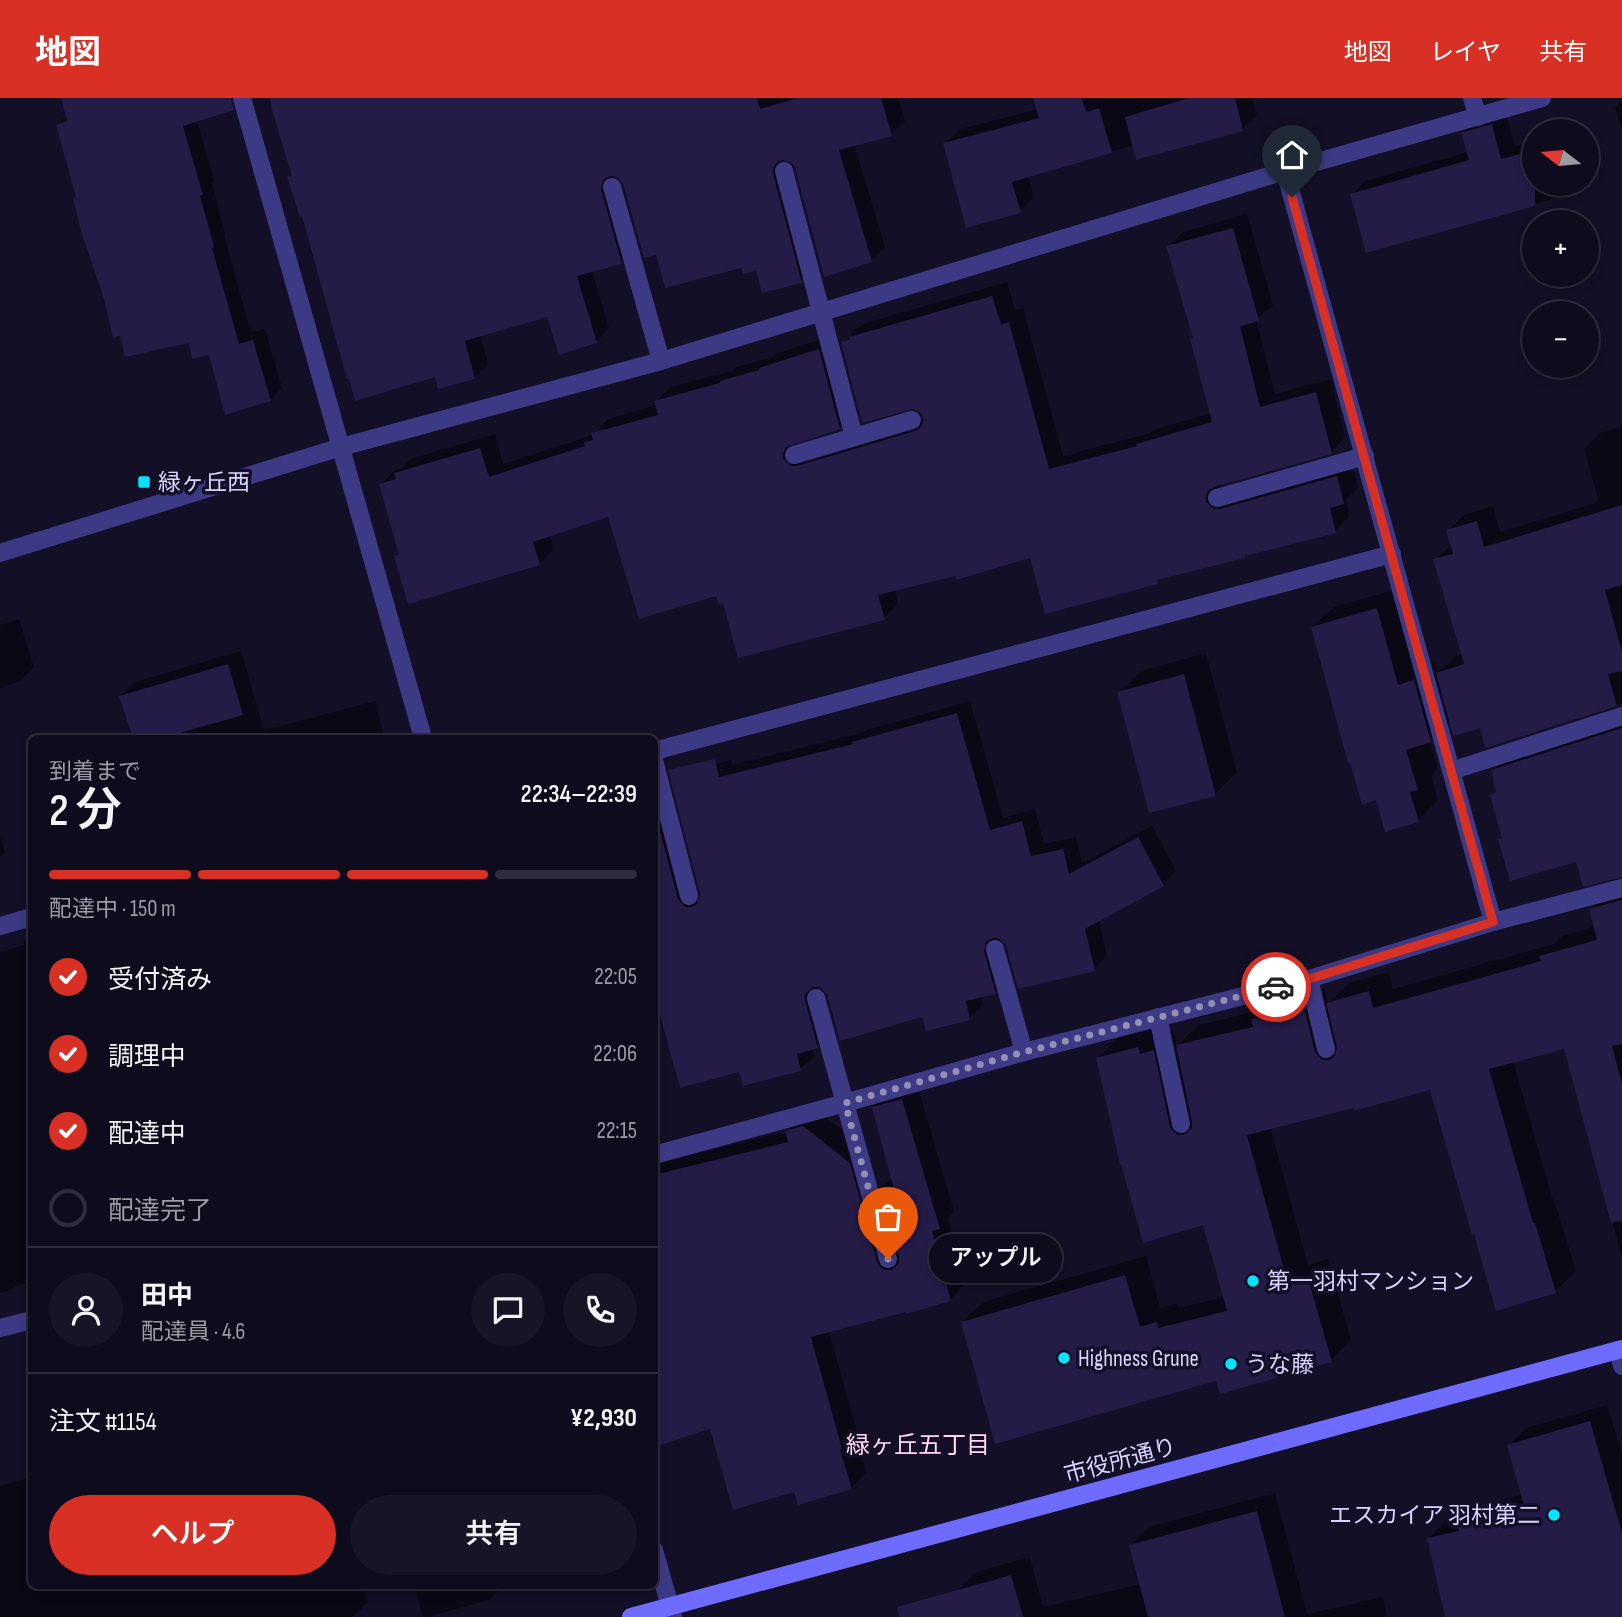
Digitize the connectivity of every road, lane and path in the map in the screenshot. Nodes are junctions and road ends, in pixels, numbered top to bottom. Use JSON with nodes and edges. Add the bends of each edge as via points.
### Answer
{"nodes":[{"id":1,"x":242,"y":98,"type":"edge"},
{"id":2,"x":1472,"y":98,"type":"edge"},
{"id":3,"x":1542,"y":98,"type":"edge"},
{"id":4,"x":1478,"y":117,"type":"junction"},
{"id":5,"x":785,"y":171,"type":"dead end"},
{"id":6,"x":1285,"y":171,"type":"junction"},
{"id":7,"x":612,"y":187,"type":"dead end"},
{"id":8,"x":821,"y":313,"type":"junction"},
{"id":9,"x":661,"y":361,"type":"junction"},
{"id":10,"x":912,"y":420,"type":"dead end"},
{"id":11,"x":854,"y":437,"type":"junction"},
{"id":12,"x":341,"y":447,"type":"junction"},
{"id":13,"x":794,"y":455,"type":"dead end"},
{"id":14,"x":1365,"y":456,"type":"junction"},
{"id":15,"x":1217,"y":498,"type":"dead end"},
{"id":16,"x":0,"y":553,"type":"edge"},
{"id":17,"x":1392,"y":554,"type":"junction"},
{"id":18,"x":1622,"y":716,"type":"edge"},
{"id":19,"x":422,"y":735,"type":"edge"},
{"id":20,"x":658,"y":750,"type":"edge"},
{"id":21,"x":1451,"y":771,"type":"junction"},
{"id":22,"x":658,"y":776,"type":"edge"},
{"id":23,"x":1622,"y":888,"type":"edge"},
{"id":24,"x":689,"y":896,"type":"dead end"},
{"id":25,"x":28,"y":918,"type":"edge"},
{"id":26,"x":1493,"y":922,"type":"junction"},
{"id":27,"x":0,"y":926,"type":"edge"},
{"id":28,"x":995,"y":949,"type":"dead end"},
{"id":29,"x":1309,"y":979,"type":"junction"},
{"id":30,"x":816,"y":998,"type":"dead end"},
{"id":31,"x":1158,"y":1017,"type":"junction"},
{"id":32,"x":1326,"y":1049,"type":"dead end"},
{"id":33,"x":1024,"y":1052,"type":"junction"},
{"id":34,"x":845,"y":1103,"type":"junction"},
{"id":35,"x":1181,"y":1124,"type":"dead end"},
{"id":36,"x":658,"y":1154,"type":"edge"},
{"id":37,"x":888,"y":1259,"type":"dead end"},
{"id":38,"x":28,"y":1321,"type":"edge"},
{"id":39,"x":0,"y":1328,"type":"edge"},
{"id":40,"x":1621,"y":1355,"type":"edge"},
{"id":41,"x":658,"y":1564,"type":"edge"},
{"id":42,"x":672,"y":1612,"type":"edge"},
{"id":43,"x":631,"y":1617,"type":"edge"}],
"edges":[{"from":1,"to":12,"type":"street"},
{"from":2,"to":4,"type":"street"},
{"from":3,"to":4,"type":"street"},
{"from":4,"to":6,"type":"street"},
{"from":5,"to":8,"type":"street"},
{"from":6,"to":8,"type":"street"},
{"from":6,"to":14,"type":"street"},
{"from":7,"to":9,"type":"street"},
{"from":8,"to":9,"type":"street"},
{"from":8,"to":11,"type":"street"},
{"from":9,"to":12,"type":"street"},
{"from":10,"to":11,"type":"street"},
{"from":11,"to":13,"type":"street"},
{"from":12,"to":16,"type":"street"},
{"from":12,"to":19,"type":"street"},
{"from":14,"to":15,"type":"street"},
{"from":14,"to":17,"type":"street"},
{"from":17,"to":20,"type":"street"},
{"from":17,"to":21,"type":"street"},
{"from":18,"to":21,"type":"street"},
{"from":21,"to":26,"type":"street"},
{"from":22,"to":24,"type":"street"},
{"from":23,"to":26,"type":"street"},
{"from":25,"to":27,"type":"street"},
{"from":26,"to":29,"type":"street"},
{"from":28,"to":33,"type":"street"},
{"from":29,"to":31,"type":"street"},
{"from":29,"to":32,"type":"street"},
{"from":30,"to":34,"type":"street"},
{"from":31,"to":33,"type":"street"},
{"from":31,"to":35,"type":"street"},
{"from":33,"to":34,"type":"street"},
{"from":34,"to":36,"type":"street"},
{"from":34,"to":37,"type":"street"},
{"from":38,"to":39,"type":"street"},
{"from":40,"to":42,"type":"street","name":"市役所通り"},
{"from":41,"to":42,"type":"street"},
{"from":42,"to":43,"type":"street","name":"市役所通り"}]}
